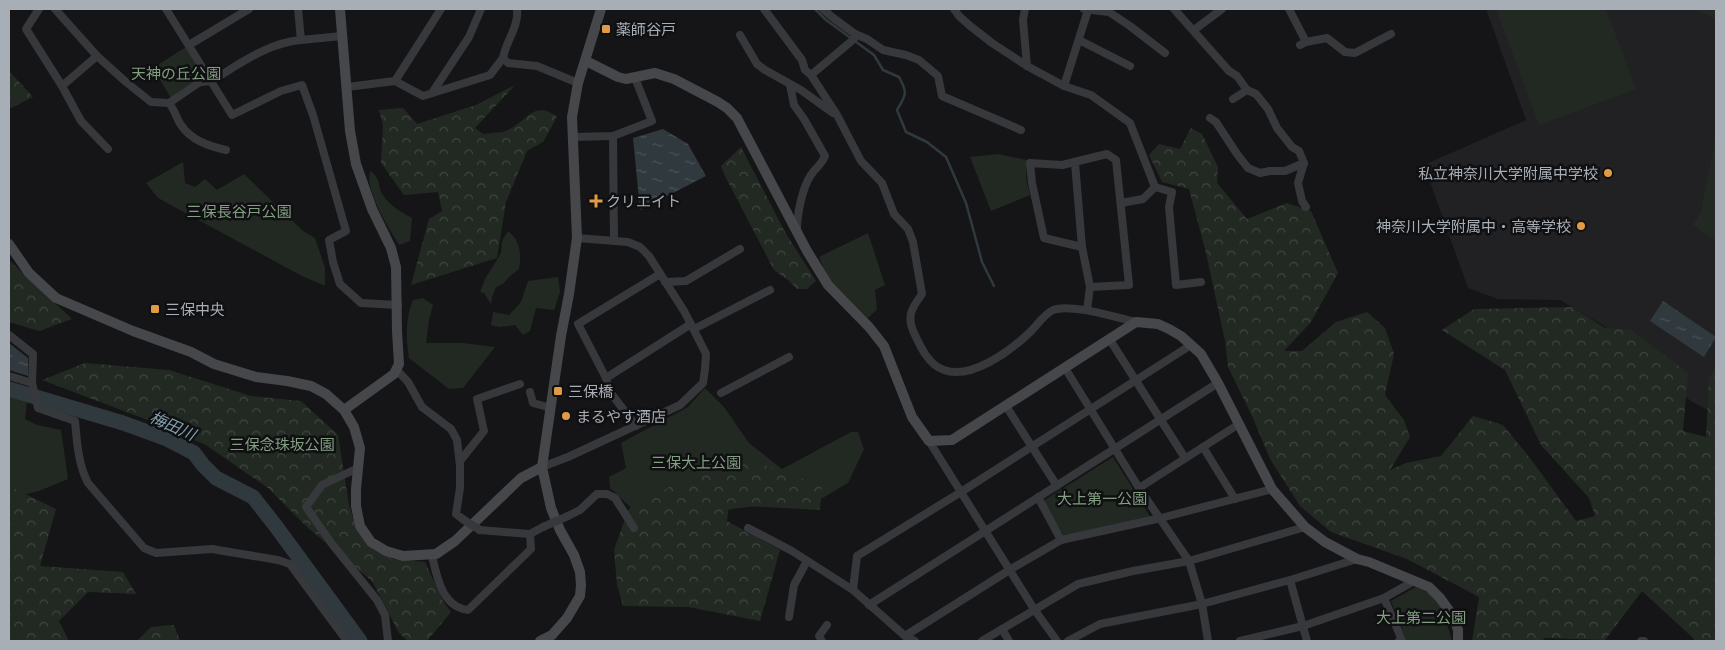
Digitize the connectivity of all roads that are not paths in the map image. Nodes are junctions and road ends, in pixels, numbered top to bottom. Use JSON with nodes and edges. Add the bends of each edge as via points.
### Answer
{"nodes":[{"id":1,"x":39,"y":9,"type":"edge"},
{"id":2,"x":55,"y":9,"type":"edge"},
{"id":3,"x":167,"y":9,"type":"edge"},
{"id":4,"x":249,"y":9,"type":"edge"},
{"id":5,"x":298,"y":9,"type":"edge"},
{"id":6,"x":340,"y":9,"type":"edge"},
{"id":7,"x":441,"y":9,"type":"edge"},
{"id":8,"x":481,"y":9,"type":"edge"},
{"id":9,"x":517,"y":9,"type":"edge"},
{"id":10,"x":602,"y":9,"type":"edge"},
{"id":11,"x":764,"y":9,"type":"edge"},
{"id":12,"x":824,"y":9,"type":"edge"},
{"id":13,"x":954,"y":9,"type":"edge"},
{"id":14,"x":1025,"y":9,"type":"edge"},
{"id":15,"x":1174,"y":9,"type":"edge"},
{"id":16,"x":1222,"y":9,"type":"edge"},
{"id":17,"x":1288,"y":9,"type":"edge"},
{"id":18,"x":1086,"y":10,"type":"edge"},
{"id":19,"x":1110,"y":11,"type":"edge"},
{"id":20,"x":1194,"y":30,"type":"junction"},
{"id":21,"x":855,"y":34,"type":"junction"},
{"id":22,"x":1391,"y":34,"type":"dead end"},
{"id":23,"x":740,"y":35,"type":"dead end"},
{"id":24,"x":342,"y":36,"type":"junction"},
{"id":25,"x":301,"y":40,"type":"junction"},
{"id":26,"x":1079,"y":40,"type":"junction"},
{"id":27,"x":189,"y":45,"type":"junction"},
{"id":28,"x":1165,"y":53,"type":"dead end"},
{"id":29,"x":97,"y":56,"type":"junction"},
{"id":30,"x":503,"y":58,"type":"junction"},
{"id":31,"x":586,"y":61,"type":"junction"},
{"id":32,"x":1027,"y":66,"type":"junction"},
{"id":33,"x":1130,"y":66,"type":"dead end"},
{"id":34,"x":810,"y":75,"type":"junction"},
{"id":35,"x":635,"y":78,"type":"junction"},
{"id":36,"x":211,"y":81,"type":"junction"},
{"id":37,"x":395,"y":81,"type":"junction"},
{"id":38,"x":578,"y":83,"type":"junction"},
{"id":39,"x":790,"y":85,"type":"junction"},
{"id":40,"x":62,"y":86,"type":"junction"},
{"id":41,"x":1064,"y":86,"type":"junction"},
{"id":42,"x":347,"y":87,"type":"junction"},
{"id":43,"x":1247,"y":90,"type":"junction"},
{"id":44,"x":432,"y":93,"type":"junction"},
{"id":45,"x":1233,"y":99,"type":"dead end"},
{"id":46,"x":169,"y":103,"type":"junction"},
{"id":47,"x":837,"y":115,"type":"junction"},
{"id":48,"x":1210,"y":118,"type":"dead end"},
{"id":49,"x":1021,"y":130,"type":"dead end"},
{"id":50,"x":613,"y":136,"type":"junction"},
{"id":51,"x":573,"y":137,"type":"junction"},
{"id":52,"x":108,"y":149,"type":"dead end"},
{"id":53,"x":226,"y":150,"type":"dead end"},
{"id":54,"x":1075,"y":163,"type":"junction"},
{"id":55,"x":1304,"y":163,"type":"junction"},
{"id":56,"x":1154,"y":187,"type":"junction"},
{"id":57,"x":1121,"y":203,"type":"junction"},
{"id":58,"x":1306,"y":207,"type":"dead end"},
{"id":59,"x":797,"y":230,"type":"junction"},
{"id":60,"x":577,"y":238,"type":"junction"},
{"id":61,"x":614,"y":241,"type":"junction"},
{"id":62,"x":9,"y":244,"type":"edge"},
{"id":63,"x":1082,"y":247,"type":"junction"},
{"id":64,"x":740,"y":249,"type":"dead end"},
{"id":65,"x":660,"y":274,"type":"junction"},
{"id":66,"x":666,"y":282,"type":"junction"},
{"id":67,"x":1201,"y":282,"type":"dead end"},
{"id":68,"x":1090,"y":287,"type":"junction"},
{"id":69,"x":770,"y":290,"type":"dead end"},
{"id":70,"x":398,"y":306,"type":"junction"},
{"id":71,"x":1087,"y":310,"type":"junction"},
{"id":72,"x":1136,"y":322,"type":"junction"},
{"id":73,"x":692,"y":326,"type":"junction"},
{"id":74,"x":9,"y":335,"type":"edge"},
{"id":75,"x":1110,"y":340,"type":"junction"},
{"id":76,"x":1191,"y":345,"type":"junction"},
{"id":77,"x":789,"y":357,"type":"dead end"},
{"id":78,"x":1065,"y":368,"type":"junction"},
{"id":79,"x":396,"y":369,"type":"junction"},
{"id":80,"x":9,"y":376,"type":"edge"},
{"id":81,"x":606,"y":378,"type":"junction"},
{"id":82,"x":1135,"y":380,"type":"junction"},
{"id":83,"x":1218,"y":383,"type":"junction"},
{"id":84,"x":32,"y":384,"type":"junction"},
{"id":85,"x":520,"y":384,"type":"dead end"},
{"id":86,"x":530,"y":392,"type":"dead end"},
{"id":87,"x":721,"y":392,"type":"dead end"},
{"id":88,"x":1006,"y":406,"type":"junction"},
{"id":89,"x":551,"y":408,"type":"junction"},
{"id":90,"x":1091,"y":409,"type":"junction"},
{"id":91,"x":344,"y":410,"type":"junction"},
{"id":92,"x":1160,"y":418,"type":"junction"},
{"id":93,"x":1239,"y":424,"type":"junction"},
{"id":94,"x":636,"y":426,"type":"junction"},
{"id":95,"x":929,"y":442,"type":"junction"},
{"id":96,"x":1033,"y":446,"type":"junction"},
{"id":97,"x":1203,"y":447,"type":"junction"},
{"id":98,"x":1114,"y":448,"type":"junction"},
{"id":99,"x":1185,"y":458,"type":"junction"},
{"id":100,"x":460,"y":461,"type":"junction"},
{"id":101,"x":542,"y":467,"type":"junction"},
{"id":102,"x":358,"y":468,"type":"junction"},
{"id":103,"x":1057,"y":486,"type":"junction"},
{"id":104,"x":1139,"y":488,"type":"junction"},
{"id":105,"x":1272,"y":489,"type":"junction"},
{"id":106,"x":961,"y":492,"type":"junction"},
{"id":107,"x":1038,"y":497,"type":"junction"},
{"id":108,"x":1236,"y":499,"type":"junction"},
{"id":109,"x":1161,"y":518,"type":"junction"},
{"id":110,"x":1305,"y":527,"type":"junction"},
{"id":111,"x":634,"y":528,"type":"dead end"},
{"id":112,"x":748,"y":528,"type":"dead end"},
{"id":113,"x":986,"y":530,"type":"junction"},
{"id":114,"x":530,"y":534,"type":"junction"},
{"id":115,"x":1061,"y":540,"type":"junction"},
{"id":116,"x":432,"y":556,"type":"junction"},
{"id":117,"x":1357,"y":559,"type":"junction"},
{"id":118,"x":807,"y":561,"type":"junction"},
{"id":119,"x":1189,"y":561,"type":"junction"},
{"id":120,"x":1011,"y":569,"type":"junction"},
{"id":121,"x":1290,"y":580,"type":"junction"},
{"id":122,"x":1414,"y":581,"type":"junction"},
{"id":123,"x":853,"y":590,"type":"junction"},
{"id":124,"x":1384,"y":598,"type":"junction"},
{"id":125,"x":1202,"y":604,"type":"junction"},
{"id":126,"x":869,"y":605,"type":"junction"},
{"id":127,"x":1034,"y":609,"type":"junction"},
{"id":128,"x":789,"y":617,"type":"dead end"},
{"id":129,"x":827,"y":626,"type":"dead end"},
{"id":130,"x":1303,"y":626,"type":"junction"},
{"id":131,"x":1002,"y":629,"type":"junction"},
{"id":132,"x":906,"y":636,"type":"junction"},
{"id":133,"x":347,"y":641,"type":"edge"},
{"id":134,"x":388,"y":641,"type":"edge"},
{"id":135,"x":540,"y":641,"type":"edge"},
{"id":136,"x":822,"y":641,"type":"edge"},
{"id":137,"x":916,"y":641,"type":"edge"},
{"id":138,"x":982,"y":641,"type":"edge"},
{"id":139,"x":1009,"y":641,"type":"edge"},
{"id":140,"x":1057,"y":641,"type":"edge"},
{"id":141,"x":1068,"y":641,"type":"edge"},
{"id":142,"x":1208,"y":641,"type":"edge"},
{"id":143,"x":1240,"y":641,"type":"edge"},
{"id":144,"x":1307,"y":641,"type":"edge"},
{"id":145,"x":1401,"y":641,"type":"edge"},
{"id":146,"x":1458,"y":641,"type":"edge"}],
"edges":[{"from":1,"to":40,"type":"street","via":[[26,30]]},
{"from":2,"to":29,"type":"street"},
{"from":3,"to":27,"type":"street"},
{"from":4,"to":27,"type":"street"},
{"from":5,"to":25,"type":"street"},
{"from":6,"to":24,"type":"street"},
{"from":7,"to":37,"type":"street"},
{"from":8,"to":44,"type":"street","via":[[470,37]]},
{"from":9,"to":30,"type":"street","via":[[514,32]]},
{"from":10,"to":31,"type":"street"},
{"from":11,"to":34,"type":"street"},
{"from":12,"to":21,"type":"street"},
{"from":13,"to":32,"type":"street","via":[[970,26]]},
{"from":14,"to":32,"type":"street"},
{"from":15,"to":20,"type":"street"},
{"from":16,"to":20,"type":"street"},
{"from":17,"to":22,"type":"street","via":[[1303,44],[1327,38],[1354,54]]},
{"from":18,"to":19,"type":"street"},
{"from":18,"to":26,"type":"street"},
{"from":19,"to":28,"type":"street"},
{"from":20,"to":43,"type":"street"},
{"from":21,"to":34,"type":"street","via":[[854,39]]},
{"from":21,"to":49,"type":"street","via":[[883,50],[919,60],[938,76],[942,96]]},
{"from":23,"to":39,"type":"street","via":[[757,64]]},
{"from":24,"to":25,"type":"street"},
{"from":24,"to":42,"type":"street"},
{"from":25,"to":36,"type":"street","via":[[269,47]]},
{"from":26,"to":33,"type":"street"},
{"from":26,"to":41,"type":"street"},
{"from":27,"to":36,"type":"street"},
{"from":29,"to":40,"type":"street"},
{"from":29,"to":46,"type":"street","via":[[150,102]]},
{"from":30,"to":38,"type":"street","via":[[508,62],[537,66]]},
{"from":30,"to":44,"type":"street","via":[[490,75]]},
{"from":31,"to":35,"type":"street","via":[[618,77]]},
{"from":31,"to":38,"type":"street"},
{"from":32,"to":41,"type":"street"},
{"from":34,"to":47,"type":"street"},
{"from":35,"to":50,"type":"street","via":[[652,121]]},
{"from":35,"to":59,"type":"street","via":[[656,73],[727,108],[738,118]]},
{"from":36,"to":46,"type":"street","via":[[200,82]]},
{"from":36,"to":70,"type":"street","via":[[232,115],[281,91],[302,85],[346,231],[329,240],[340,284],[362,303]]},
{"from":37,"to":42,"type":"street"},
{"from":37,"to":44,"type":"street","via":[[423,96]]},
{"from":38,"to":51,"type":"street","via":[[572,117]]},
{"from":39,"to":47,"type":"street"},
{"from":39,"to":59,"type":"street","via":[[794,106],[825,156],[810,175],[797,218]]},
{"from":40,"to":52,"type":"street","via":[[81,121]]},
{"from":41,"to":56,"type":"street","via":[[1091,95],[1130,123]]},
{"from":42,"to":70,"type":"street","via":[[356,164],[372,209],[391,248],[396,267]]},
{"from":43,"to":45,"type":"street"},
{"from":43,"to":55,"type":"street","via":[[1256,94],[1268,109],[1277,128],[1299,151]]},
{"from":46,"to":53,"type":"street","via":[[186,132],[199,142]]},
{"from":47,"to":71,"type":"street","via":[[861,161],[882,183],[894,214],[908,229],[913,242],[922,294],[909,317],[921,349],[931,361],[944,370],[959,372],[976,368],[1015,346],[1054,310]]},
{"from":48,"to":55,"type":"street","via":[[1248,168],[1260,173],[1285,171]]},
{"from":50,"to":51,"type":"street"},
{"from":50,"to":61,"type":"street"},
{"from":51,"to":60,"type":"street"},
{"from":54,"to":57,"type":"street","via":[[1108,154],[1116,160]]},
{"from":54,"to":63,"type":"street"},
{"from":54,"to":63,"type":"street","via":[[1030,163],[1044,238]]},
{"from":55,"to":58,"type":"street","via":[[1298,183]]},
{"from":56,"to":57,"type":"street","via":[[1143,198]]},
{"from":56,"to":67,"type":"street","via":[[1172,192],[1169,208],[1176,285]]},
{"from":57,"to":68,"type":"street","via":[[1129,285]]},
{"from":59,"to":95,"type":"street","via":[[828,285],[884,346],[912,417]]},
{"from":60,"to":61,"type":"street"},
{"from":60,"to":89,"type":"street"},
{"from":61,"to":65,"type":"street","via":[[640,247]]},
{"from":62,"to":91,"type":"street","via":[[29,273],[56,298],[214,364],[256,377],[311,386]]},
{"from":63,"to":68,"type":"street"},
{"from":64,"to":66,"type":"street","via":[[686,281]]},
{"from":65,"to":66,"type":"street"},
{"from":65,"to":81,"type":"street","via":[[578,324]]},
{"from":66,"to":73,"type":"street"},
{"from":68,"to":71,"type":"street"},
{"from":69,"to":73,"type":"street"},
{"from":70,"to":79,"type":"street","via":[[399,364]]},
{"from":71,"to":72,"type":"street"},
{"from":72,"to":75,"type":"street"},
{"from":72,"to":76,"type":"street","via":[[1158,324]]},
{"from":73,"to":81,"type":"street"},
{"from":73,"to":94,"type":"street","via":[[706,354],[703,383],[680,405]]},
{"from":74,"to":84,"type":"street","via":[[33,354]]},
{"from":75,"to":78,"type":"street"},
{"from":75,"to":82,"type":"street"},
{"from":76,"to":82,"type":"street"},
{"from":76,"to":83,"type":"street","via":[[1201,354]]},
{"from":77,"to":87,"type":"street"},
{"from":78,"to":88,"type":"street"},
{"from":78,"to":90,"type":"street"},
{"from":79,"to":91,"type":"street","via":[[394,374]]},
{"from":79,"to":100,"type":"street","via":[[408,382],[422,407],[451,429]]},
{"from":80,"to":84,"type":"street"},
{"from":81,"to":94,"type":"street","via":[[610,392]]},
{"from":82,"to":90,"type":"street"},
{"from":82,"to":92,"type":"street"},
{"from":83,"to":92,"type":"street"},
{"from":83,"to":93,"type":"street"},
{"from":84,"to":133,"type":"street","via":[[38,408],[75,421],[82,473],[144,548],[156,554],[212,549],[290,564]]},
{"from":85,"to":100,"type":"street","via":[[477,398],[484,431]]},
{"from":86,"to":89,"type":"street","via":[[533,403]]},
{"from":88,"to":95,"type":"street","via":[[952,440]]},
{"from":88,"to":96,"type":"street"},
{"from":89,"to":101,"type":"street"},
{"from":90,"to":96,"type":"street"},
{"from":90,"to":98,"type":"street"},
{"from":91,"to":102,"type":"street","via":[[354,427],[360,448]]},
{"from":92,"to":98,"type":"street"},
{"from":92,"to":99,"type":"street"},
{"from":93,"to":97,"type":"street"},
{"from":93,"to":105,"type":"street"},
{"from":94,"to":101,"type":"street"},
{"from":95,"to":106,"type":"street"},
{"from":96,"to":103,"type":"street"},
{"from":96,"to":106,"type":"street"},
{"from":97,"to":99,"type":"street"},
{"from":97,"to":108,"type":"street"},
{"from":98,"to":103,"type":"street"},
{"from":98,"to":104,"type":"street"},
{"from":99,"to":104,"type":"street"},
{"from":100,"to":114,"type":"street","bridge":true,"via":[[456,514],[480,530]]},
{"from":101,"to":116,"type":"street","via":[[521,478],[456,541]]},
{"from":101,"to":135,"type":"street","via":[[551,508],[574,555],[581,585],[580,596],[567,618]]},
{"from":102,"to":116,"type":"street","via":[[356,506],[360,526],[371,542],[403,556]]},
{"from":102,"to":134,"type":"street","via":[[322,485],[306,507],[377,600],[385,615]]},
{"from":103,"to":107,"type":"street"},
{"from":104,"to":109,"type":"street"},
{"from":105,"to":108,"type":"street"},
{"from":105,"to":110,"type":"street"},
{"from":106,"to":113,"type":"street"},
{"from":106,"to":123,"type":"street","via":[[857,556]]},
{"from":107,"to":113,"type":"street"},
{"from":107,"to":115,"type":"street"},
{"from":108,"to":109,"type":"street"},
{"from":109,"to":115,"type":"street"},
{"from":109,"to":119,"type":"street"},
{"from":110,"to":117,"type":"street"},
{"from":110,"to":119,"type":"street"},
{"from":111,"to":114,"type":"street","bridge":true,"via":[[615,498],[597,494],[580,510]]},
{"from":112,"to":118,"type":"street"},
{"from":113,"to":120,"type":"street"},
{"from":113,"to":126,"type":"street"},
{"from":114,"to":116,"type":"street","via":[[531,549],[468,610],[460,609],[441,590]]},
{"from":115,"to":120,"type":"street"},
{"from":117,"to":121,"type":"street"},
{"from":117,"to":122,"type":"street"},
{"from":118,"to":123,"type":"street"},
{"from":118,"to":128,"type":"street","via":[[794,585]]},
{"from":119,"to":125,"type":"street"},
{"from":119,"to":127,"type":"street","via":[[1104,576],[1078,584]]},
{"from":120,"to":127,"type":"street"},
{"from":120,"to":132,"type":"street"},
{"from":121,"to":125,"type":"street"},
{"from":121,"to":130,"type":"street"},
{"from":122,"to":124,"type":"street"},
{"from":122,"to":146,"type":"street","via":[[1429,588],[1447,606],[1458,630]]},
{"from":123,"to":126,"type":"street"},
{"from":124,"to":130,"type":"street"},
{"from":124,"to":145,"type":"street"},
{"from":125,"to":141,"type":"street","via":[[1100,624]]},
{"from":125,"to":142,"type":"street"},
{"from":126,"to":132,"type":"street"},
{"from":127,"to":131,"type":"street"},
{"from":127,"to":140,"type":"street"},
{"from":129,"to":136,"type":"street","via":[[819,636]]},
{"from":130,"to":143,"type":"street"},
{"from":130,"to":144,"type":"street"},
{"from":131,"to":138,"type":"street"},
{"from":131,"to":139,"type":"street"},
{"from":132,"to":137,"type":"street"}]}
